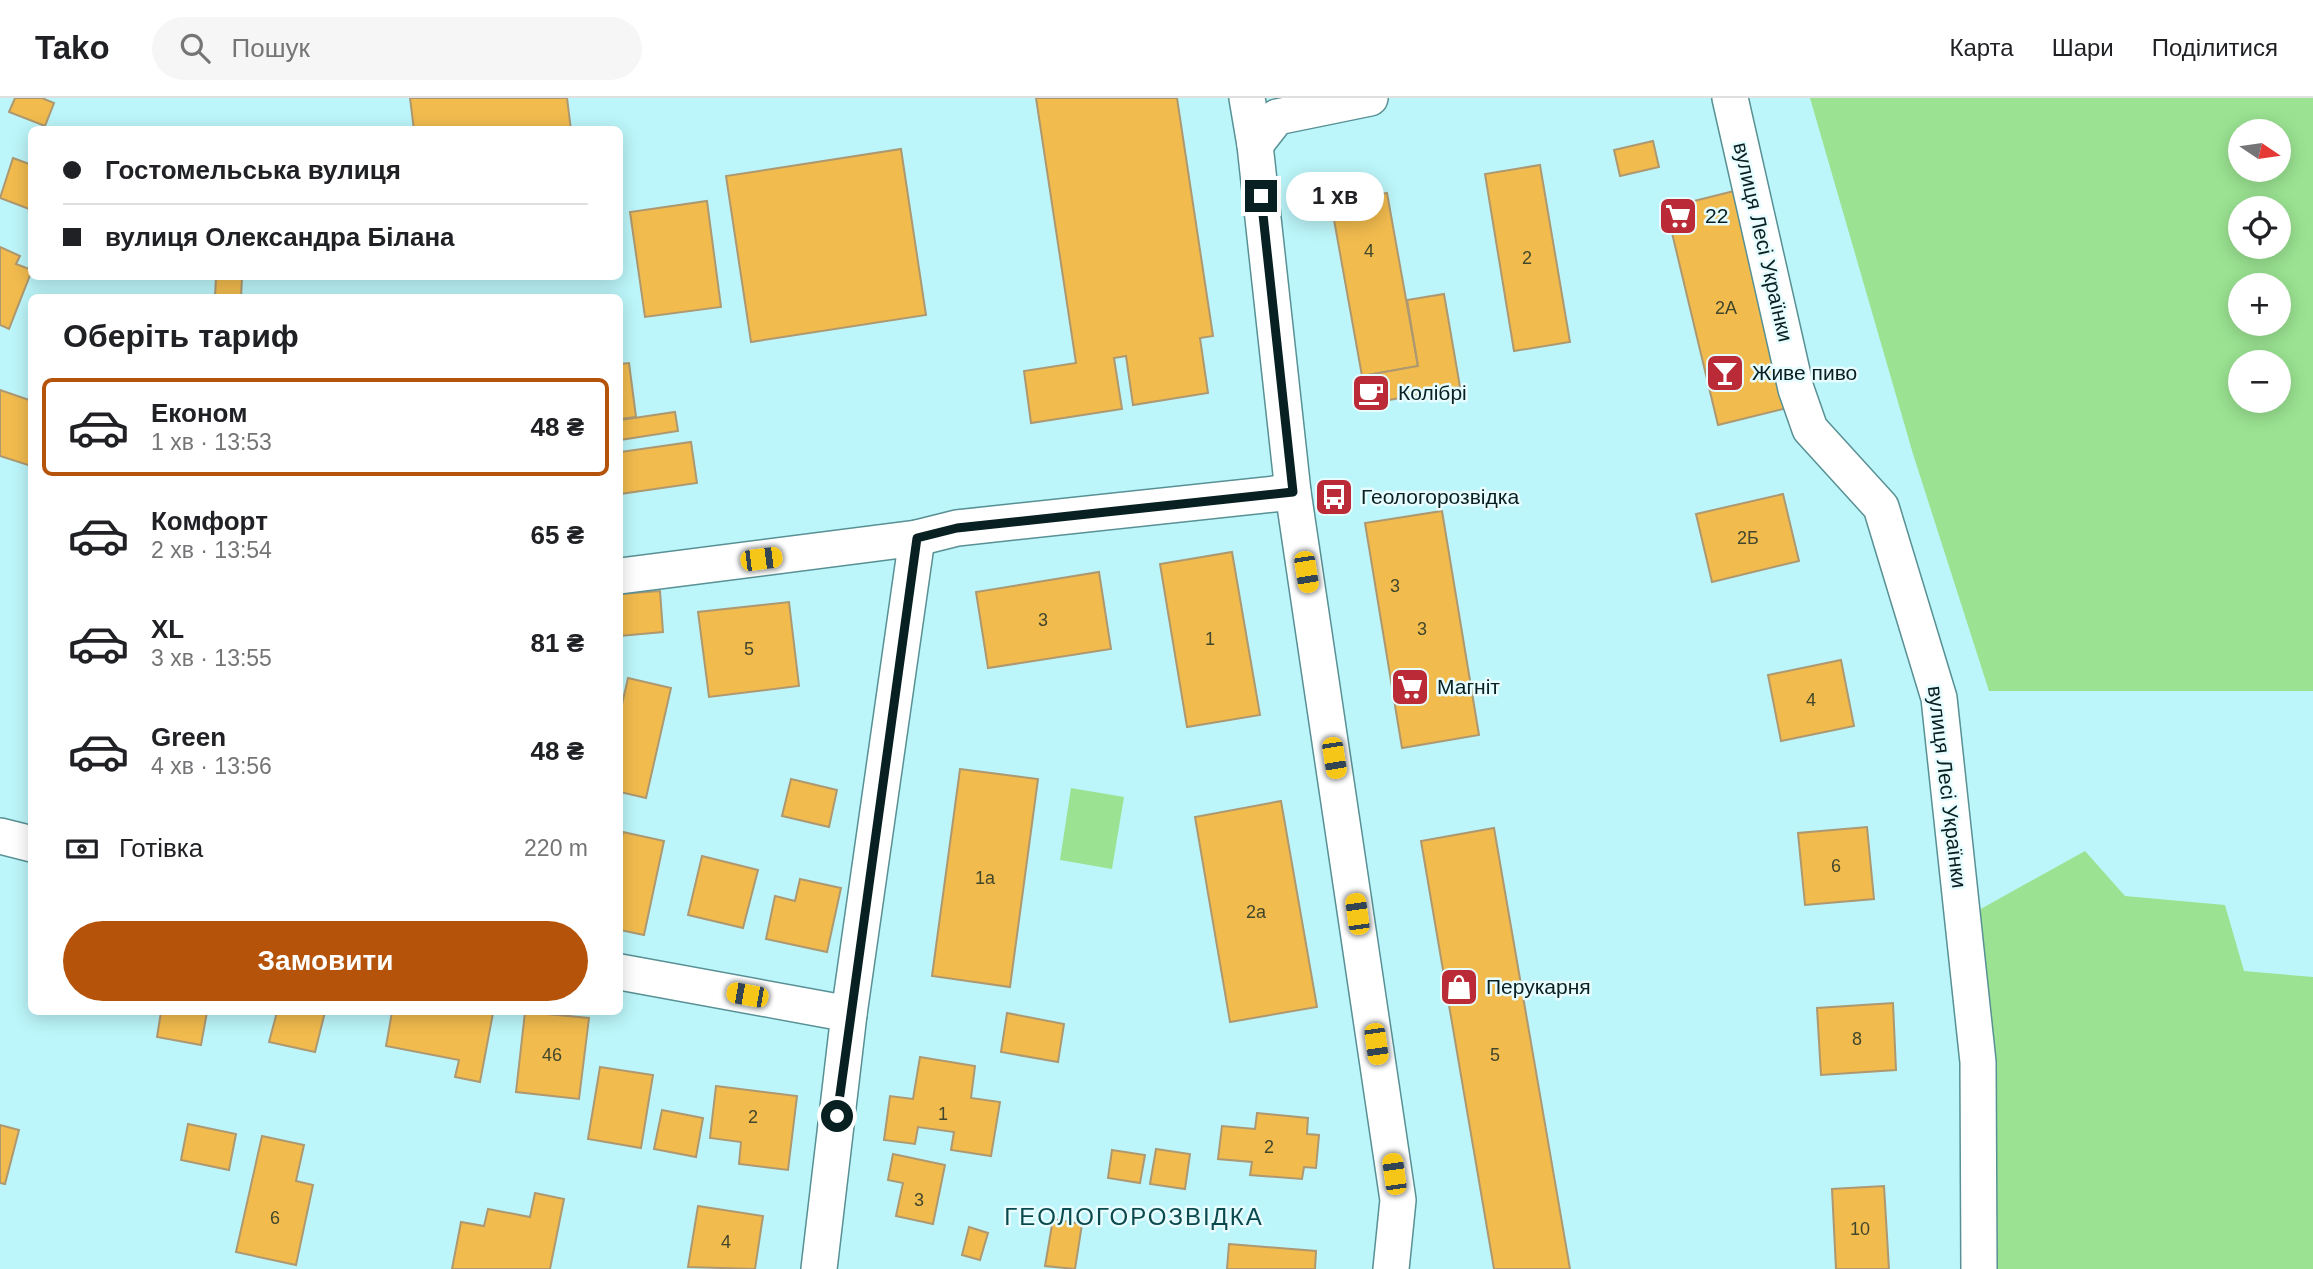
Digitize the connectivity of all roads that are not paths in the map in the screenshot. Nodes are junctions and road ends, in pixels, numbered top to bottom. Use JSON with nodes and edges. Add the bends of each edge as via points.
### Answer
{"nodes":[{"id":1,"x":1247,"y":98,"type":"edge"},
{"id":2,"x":1370,"y":98,"type":"edge"},
{"id":3,"x":1730,"y":98,"type":"edge"},
{"id":4,"x":1255,"y":145,"type":"junction"},
{"id":5,"x":1293,"y":492,"type":"junction"},
{"id":6,"x":917,"y":538,"type":"junction"},
{"id":7,"x":623,"y":576,"type":"edge"},
{"id":8,"x":0,"y":836,"type":"edge"},
{"id":9,"x":28,"y":843,"type":"edge"},
{"id":10,"x":623,"y":973,"type":"edge"},
{"id":11,"x":849,"y":1014,"type":"junction"},
{"id":12,"x":819,"y":1269,"type":"edge"},
{"id":13,"x":1391,"y":1269,"type":"edge"},
{"id":14,"x":1979,"y":1269,"type":"edge"}],
"edges":[{"from":1,"to":4,"type":"street"},
{"from":2,"to":4,"type":"street","via":[[1277,117]]},
{"from":3,"to":14,"type":"street","name":"вулиця Лесі Українки","via":[[1796,389],[1810,429],[1881,507],[1939,698],[1978,1062]]},
{"from":4,"to":5,"type":"street"},
{"from":5,"to":6,"type":"street","via":[[957,528]]},
{"from":5,"to":13,"type":"street","via":[[1398,1200]]},
{"from":6,"to":7,"type":"street"},
{"from":6,"to":11,"type":"street"},
{"from":8,"to":9,"type":"street"},
{"from":10,"to":11,"type":"street"},
{"from":11,"to":12,"type":"street"}]}
